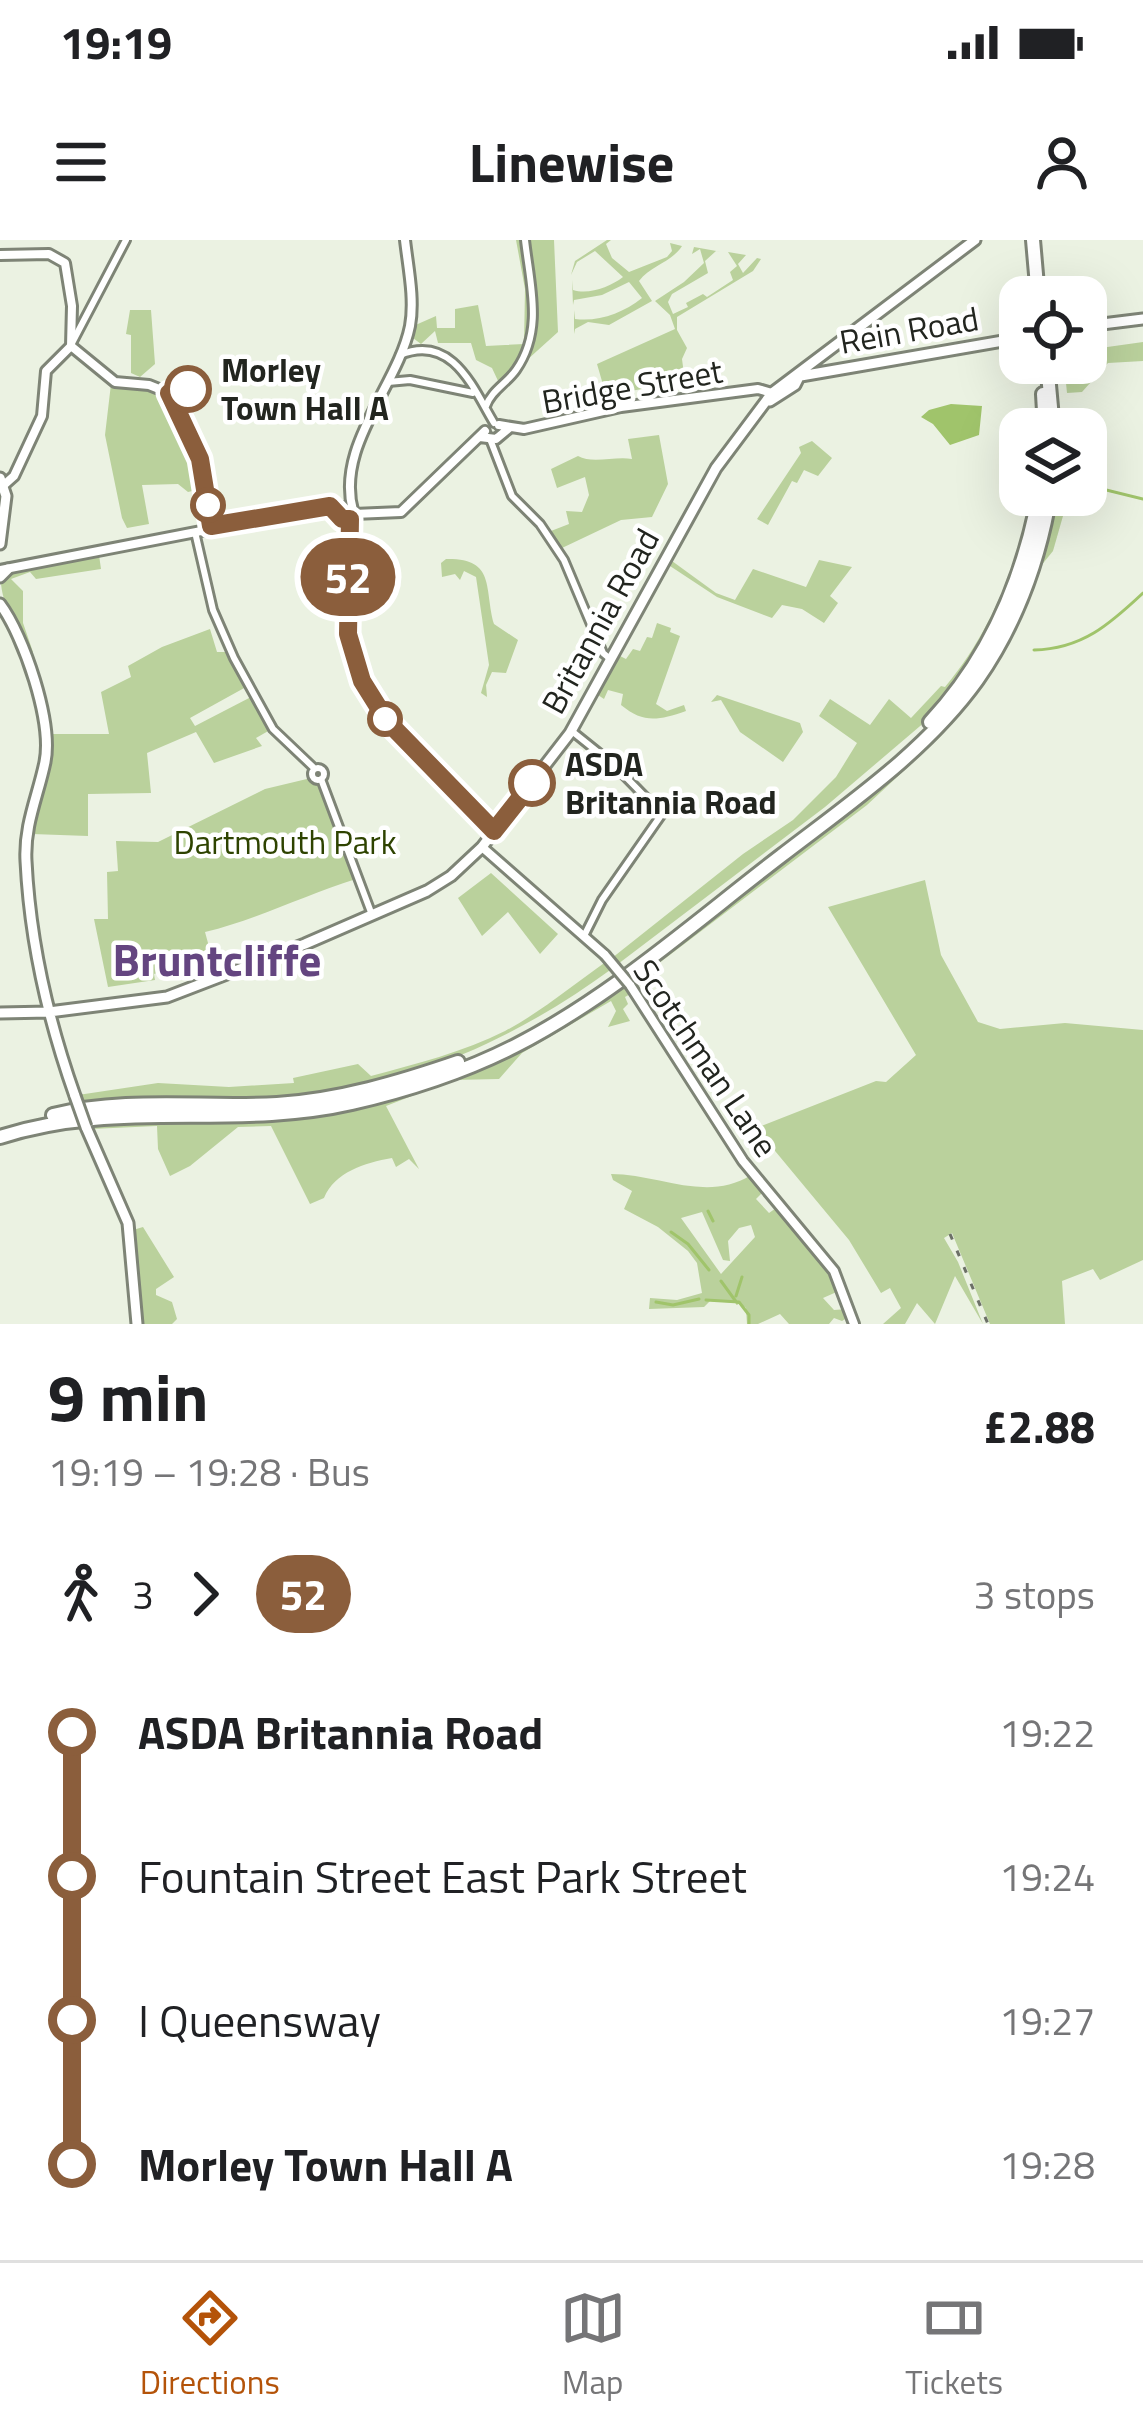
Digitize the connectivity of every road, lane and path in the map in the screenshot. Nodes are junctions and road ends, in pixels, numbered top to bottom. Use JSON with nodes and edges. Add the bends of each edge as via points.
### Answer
{"nodes":[{"id":1,"x":126,"y":240,"type":"edge"},
{"id":2,"x":405,"y":240,"type":"edge"},
{"id":3,"x":525,"y":240,"type":"edge"},
{"id":4,"x":1030,"y":240,"type":"edge"},
{"id":5,"x":979,"y":242,"type":"edge"},
{"id":6,"x":0,"y":255,"type":"edge"},
{"id":7,"x":1033,"y":276,"type":"edge"},
{"id":8,"x":1143,"y":320,"type":"edge"},
{"id":9,"x":1107,"y":324,"type":"edge"},
{"id":10,"x":999,"y":342,"type":"edge"},
{"id":11,"x":70,"y":346,"type":"junction"},
{"id":12,"x":406,"y":353,"type":"junction"},
{"id":13,"x":385,"y":382,"type":"junction"},
{"id":14,"x":786,"y":385,"type":"junction"},
{"id":15,"x":495,"y":391,"type":"junction"},
{"id":16,"x":479,"y":394,"type":"junction"},
{"id":17,"x":485,"y":407,"type":"junction"},
{"id":18,"x":493,"y":433,"type":"junction"},
{"id":19,"x":2,"y":481,"type":"edge"},
{"id":20,"x":704,"y":491,"type":"junction"},
{"id":21,"x":347,"y":513,"type":"junction"},
{"id":22,"x":1035,"y":516,"type":"edge"},
{"id":23,"x":1046,"y":516,"type":"edge"},
{"id":24,"x":211,"y":526,"type":"junction"},
{"id":25,"x":195,"y":532,"type":"junction"},
{"id":26,"x":0,"y":544,"type":"edge"},
{"id":27,"x":0,"y":556,"type":"edge"},
{"id":28,"x":4,"y":571,"type":"edge"},
{"id":29,"x":0,"y":604,"type":"edge"},
{"id":30,"x":613,"y":660,"type":"junction"},
{"id":31,"x":572,"y":731,"type":"junction"},
{"id":32,"x":494,"y":831,"type":"junction"},
{"id":33,"x":482,"y":847,"type":"junction"},
{"id":34,"x":372,"y":914,"type":"junction"},
{"id":35,"x":584,"y":936,"type":"junction"},
{"id":36,"x":43,"y":991,"type":"junction"},
{"id":37,"x":29,"y":1012,"type":"junction"},
{"id":38,"x":49,"y":1012,"type":"junction"},
{"id":39,"x":0,"y":1013,"type":"edge"},
{"id":40,"x":0,"y":1134,"type":"edge"},
{"id":41,"x":137,"y":1324,"type":"edge"},
{"id":42,"x":854,"y":1324,"type":"edge"}],
"edges":[{"from":1,"to":11,"type":"street"},
{"from":2,"to":12,"type":"main road"},
{"from":3,"to":15,"type":"street","via":[[533,334],[518,368]]},
{"from":4,"to":7,"type":"highway"},
{"from":5,"to":14,"type":"main road"},
{"from":6,"to":11,"type":"main road","via":[[52,254],[65,263]]},
{"from":8,"to":9,"type":"main road"},
{"from":10,"to":14,"type":"main road","name":"Rein Road"},
{"from":11,"to":19,"type":"main road","via":[[46,371],[42,416],[14,476]]},
{"from":11,"to":24,"type":"main road","via":[[115,382],[169,393],[200,459]]},
{"from":12,"to":13,"type":"main road"},
{"from":12,"to":16,"type":"street","via":[[455,363]]},
{"from":13,"to":16,"type":"street"},
{"from":13,"to":21,"type":"main road","via":[[364,428]]},
{"from":14,"to":18,"type":"main road","name":"Bridge Street"},
{"from":14,"to":20,"type":"main road","name":"Britannia Road"},
{"from":14,"to":20,"type":"main road","name":"Britannia Road","via":[[730,447]]},
{"from":15,"to":16,"type":"street"},
{"from":15,"to":17,"type":"street"},
{"from":16,"to":17,"type":"street"},
{"from":17,"to":18,"type":"street"},
{"from":18,"to":21,"type":"main road","via":[[401,512]]},
{"from":18,"to":30,"type":"street","via":[[512,496],[556,546]]},
{"from":19,"to":26,"type":"main road"},
{"from":20,"to":30,"type":"main road","name":"Britannia Road"},
{"from":21,"to":24,"type":"main road","via":[[330,506]]},
{"from":21,"to":32,"type":"main road","via":[[348,634],[362,681],[387,721]]},
{"from":22,"to":40,"type":"highway","via":[[1007,604],[946,705],[883,768],[572,1006],[466,1059],[347,1095],[89,1107]]},
{"from":23,"to":40,"type":"highway","via":[[1017,610],[955,709],[820,826],[561,1020],[435,1080],[349,1104],[282,1114],[90,1117]]},
{"from":24,"to":25,"type":"main road"},
{"from":25,"to":28,"type":"main road"},
{"from":25,"to":34,"type":"street","via":[[215,618],[273,729],[321,779]]},
{"from":27,"to":28,"type":"main road"},
{"from":29,"to":36,"type":"main road","via":[[46,736],[26,854]]},
{"from":30,"to":31,"type":"main road","name":"Britannia Road"},
{"from":31,"to":32,"type":"main road","name":"Britannia Road"},
{"from":31,"to":35,"type":"street","via":[[662,814]]},
{"from":32,"to":33,"type":"main road","name":"Britannia Road"},
{"from":33,"to":34,"type":"main road","name":"Britannia Road","via":[[443,882]]},
{"from":33,"to":35,"type":"main road","name":"Scotchman Lane"},
{"from":34,"to":38,"type":"main road","name":"Britannia Road","via":[[172,995]]},
{"from":35,"to":42,"type":"main road","name":"Scotchman Lane","bridge":true,"via":[[630,985],[742,1161],[829,1262]]},
{"from":36,"to":37,"type":"main road"},
{"from":36,"to":38,"type":"main road"},
{"from":37,"to":38,"type":"main road","name":"Britannia Road"},
{"from":37,"to":39,"type":"main road","name":"Britannia Road"},
{"from":38,"to":41,"type":"main road","bridge":true,"via":[[130,1228]]}]}
